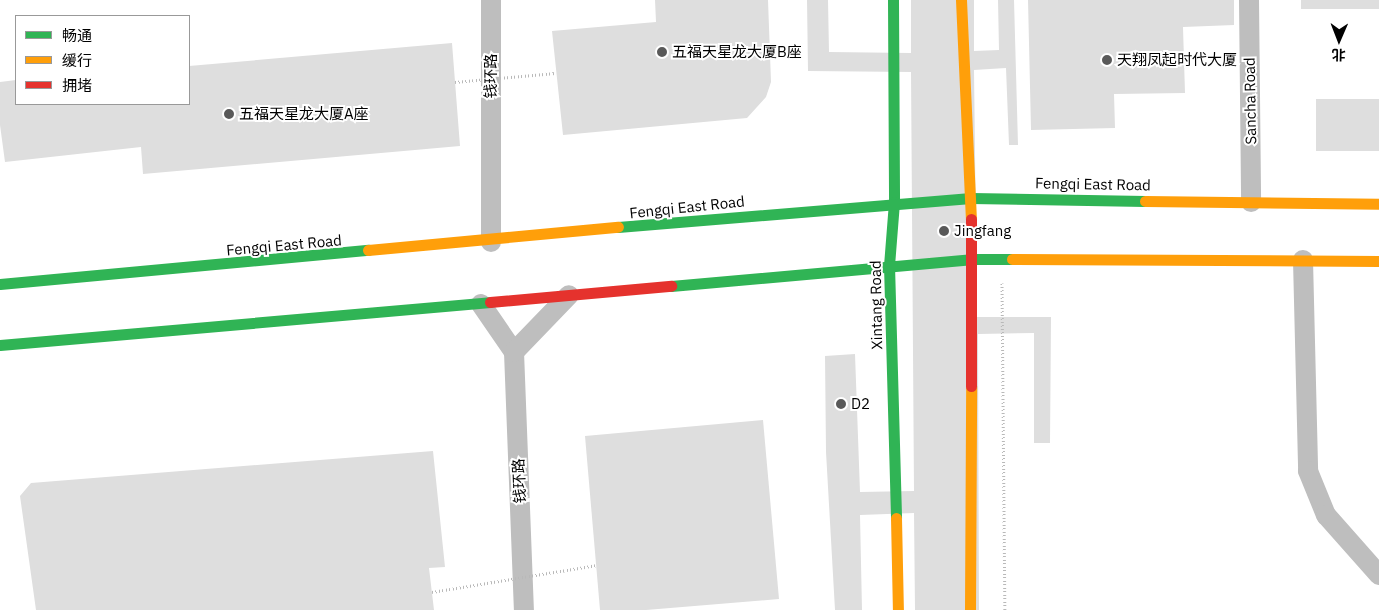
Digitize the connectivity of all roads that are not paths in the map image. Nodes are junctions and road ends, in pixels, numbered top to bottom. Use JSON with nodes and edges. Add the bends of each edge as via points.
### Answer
{"nodes":[{"id":1,"x":491,"y":0,"type":"edge"},
{"id":2,"x":893,"y":0,"type":"edge"},
{"id":3,"x":961,"y":0,"type":"edge"},
{"id":4,"x":1249,"y":0,"type":"edge"},
{"id":5,"x":971,"y":198,"type":"junction"},
{"id":6,"x":894,"y":202,"type":"junction"},
{"id":7,"x":1251,"y":202,"type":"junction"},
{"id":8,"x":1379,"y":204,"type":"edge"},
{"id":9,"x":491,"y":242,"type":"junction"},
{"id":10,"x":971,"y":259,"type":"junction"},
{"id":11,"x":1303,"y":260,"type":"junction"},
{"id":12,"x":1379,"y":260,"type":"edge"},
{"id":13,"x":889,"y":265,"type":"junction"},
{"id":14,"x":0,"y":284,"type":"edge"},
{"id":15,"x":569,"y":295,"type":"junction"},
{"id":16,"x":480,"y":304,"type":"junction"},
{"id":17,"x":0,"y":345,"type":"edge"},
{"id":18,"x":514,"y":352,"type":"junction"},
{"id":19,"x":1379,"y":576,"type":"edge"},
{"id":20,"x":524,"y":610,"type":"edge"},
{"id":21,"x":898,"y":610,"type":"edge"},
{"id":22,"x":970,"y":610,"type":"edge"}],
"edges":[{"from":1,"to":9,"type":"street","name":"钱环路"},
{"from":2,"to":6,"type":"main road","name":"Xintang Road"},
{"from":3,"to":5,"type":"main road"},
{"from":4,"to":7,"type":"street","name":"Sancha Road"},
{"from":5,"to":6,"type":"main road","name":"Fengqi East Road"},
{"from":5,"to":7,"type":"main road","name":"Fengqi East Road"},
{"from":5,"to":10,"type":"main road"},
{"from":6,"to":9,"type":"main road","name":"Fengqi East Road"},
{"from":6,"to":13,"type":"main road","name":"Xintang Road"},
{"from":7,"to":8,"type":"main road","name":"Fengqi East Road"},
{"from":9,"to":14,"type":"main road","name":"Fengqi East Road"},
{"from":10,"to":11,"type":"main road"},
{"from":10,"to":13,"type":"main road"},
{"from":10,"to":22,"type":"main road"},
{"from":11,"to":12,"type":"main road"},
{"from":11,"to":19,"type":"street","via":[[1308,471],[1326,515]]},
{"from":13,"to":15,"type":"main road"},
{"from":13,"to":21,"type":"main road","name":"Xintang Road"},
{"from":15,"to":16,"type":"main road"},
{"from":15,"to":18,"type":"street"},
{"from":16,"to":17,"type":"main road"},
{"from":16,"to":18,"type":"street"},
{"from":18,"to":20,"type":"street","name":"钱环路"}]}
